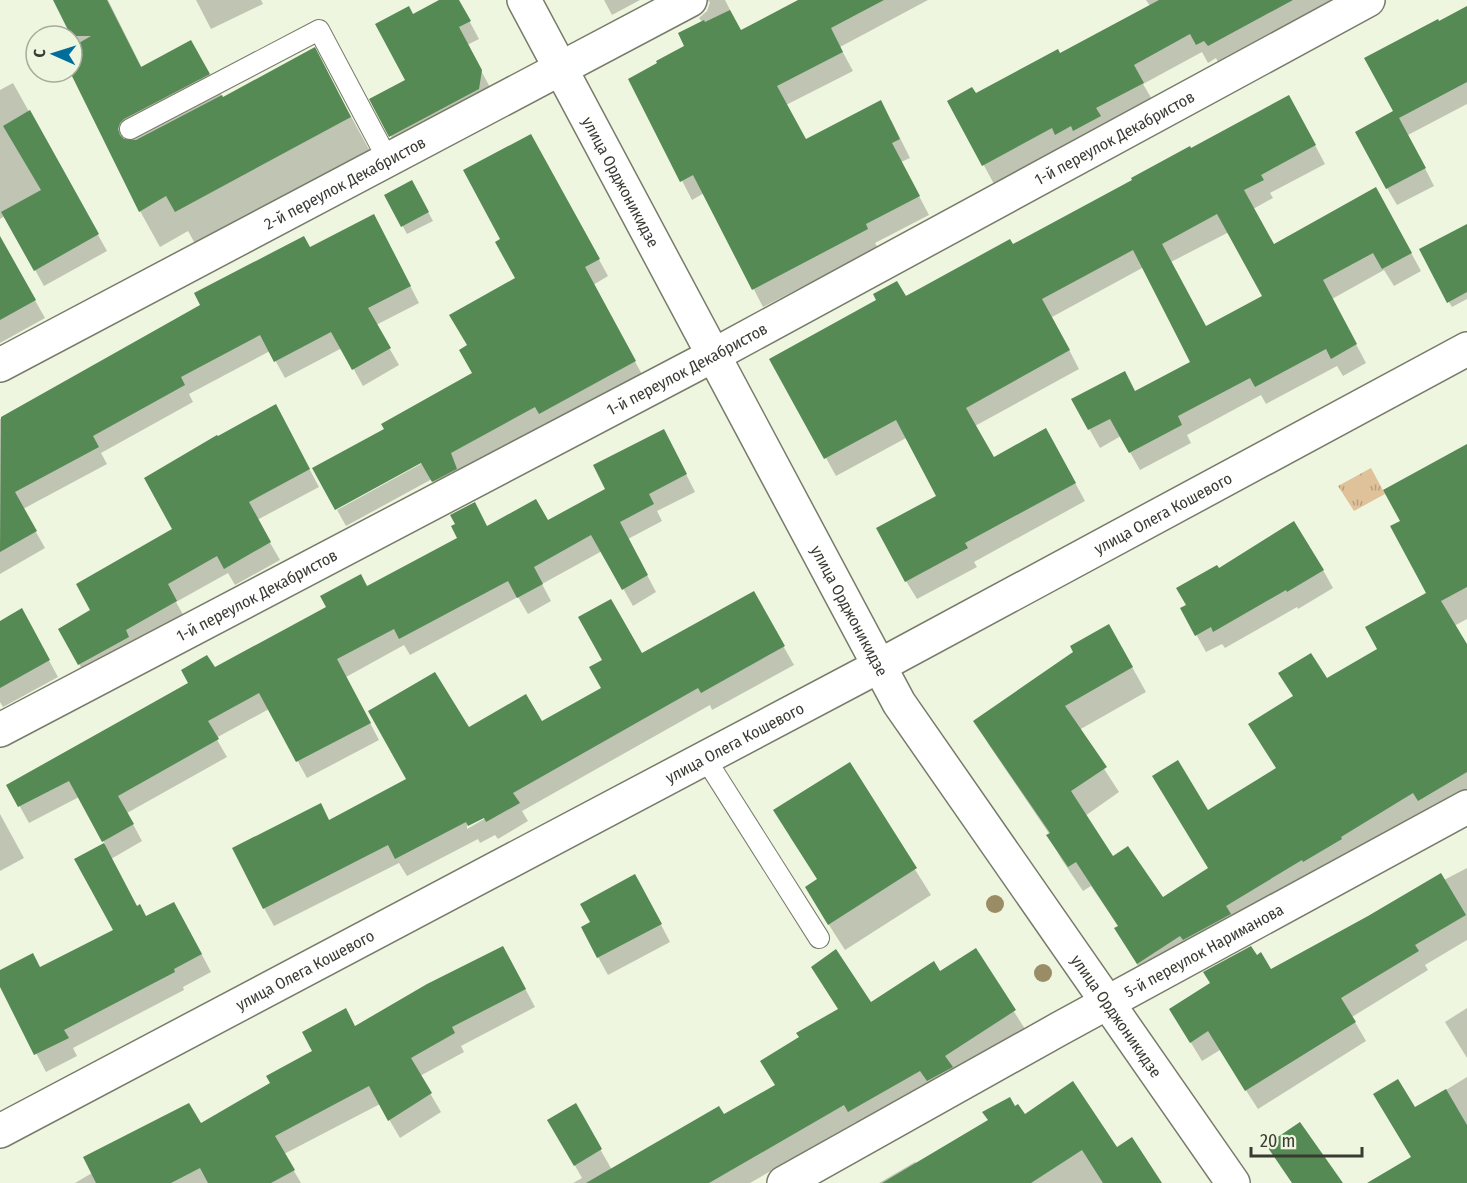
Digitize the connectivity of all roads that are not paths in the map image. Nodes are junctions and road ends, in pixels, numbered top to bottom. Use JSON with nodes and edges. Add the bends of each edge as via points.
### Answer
{"nodes":[{"id":1,"x":524,"y":0,"type":"edge"},
{"id":2,"x":690,"y":0,"type":"edge"},
{"id":3,"x":1368,"y":0,"type":"edge"},
{"id":4,"x":561,"y":69,"type":"junction"},
{"id":5,"x":130,"y":129,"type":"dead end"},
{"id":6,"x":388,"y":160,"type":"junction"},
{"id":7,"x":1467,"y":349,"type":"edge"},
{"id":8,"x":714,"y":356,"type":"junction"},
{"id":9,"x":0,"y":365,"type":"edge"},
{"id":10,"x":879,"y":666,"type":"junction"},
{"id":11,"x":0,"y":730,"type":"edge"},
{"id":12,"x":705,"y":758,"type":"junction"},
{"id":13,"x":1467,"y":807,"type":"edge"},
{"id":14,"x":819,"y":938,"type":"dead end"},
{"id":15,"x":1108,"y":1003,"type":"junction"},
{"id":16,"x":0,"y":1131,"type":"edge"},
{"id":17,"x":784,"y":1183,"type":"edge"},
{"id":18,"x":1233,"y":1183,"type":"edge"}],
"edges":[{"from":1,"to":4,"type":"street","name":"улица Орджоникидзе"},
{"from":2,"to":4,"type":"street","name":"2-й переулок Декабристов"},
{"from":3,"to":8,"type":"street","name":"1-й переулок Декабристов"},
{"from":4,"to":6,"type":"street","name":"2-й переулок Декабристов"},
{"from":4,"to":8,"type":"street","name":"улица Орджоникидзе"},
{"from":5,"to":6,"type":"lane","via":[[319,30]]},
{"from":6,"to":9,"type":"street","name":"2-й переулок Декабристов"},
{"from":7,"to":10,"type":"street","name":"улица Олега Кошевого"},
{"from":8,"to":10,"type":"street","name":"улица Орджоникидзе"},
{"from":8,"to":11,"type":"street","name":"1-й переулок Декабристов"},
{"from":10,"to":12,"type":"street","name":"улица Олега Кошевого"},
{"from":10,"to":15,"type":"street","name":"улица Орджоникидзе","via":[[899,703]]},
{"from":12,"to":14,"type":"lane"},
{"from":12,"to":16,"type":"street","name":"улица Олега Кошевого"},
{"from":13,"to":15,"type":"street","name":"5-й переулок Нариманова"},
{"from":15,"to":17,"type":"street","name":"5-й переулок Нариманова"},
{"from":15,"to":18,"type":"street","name":"улица Орджоникидзе"}]}
